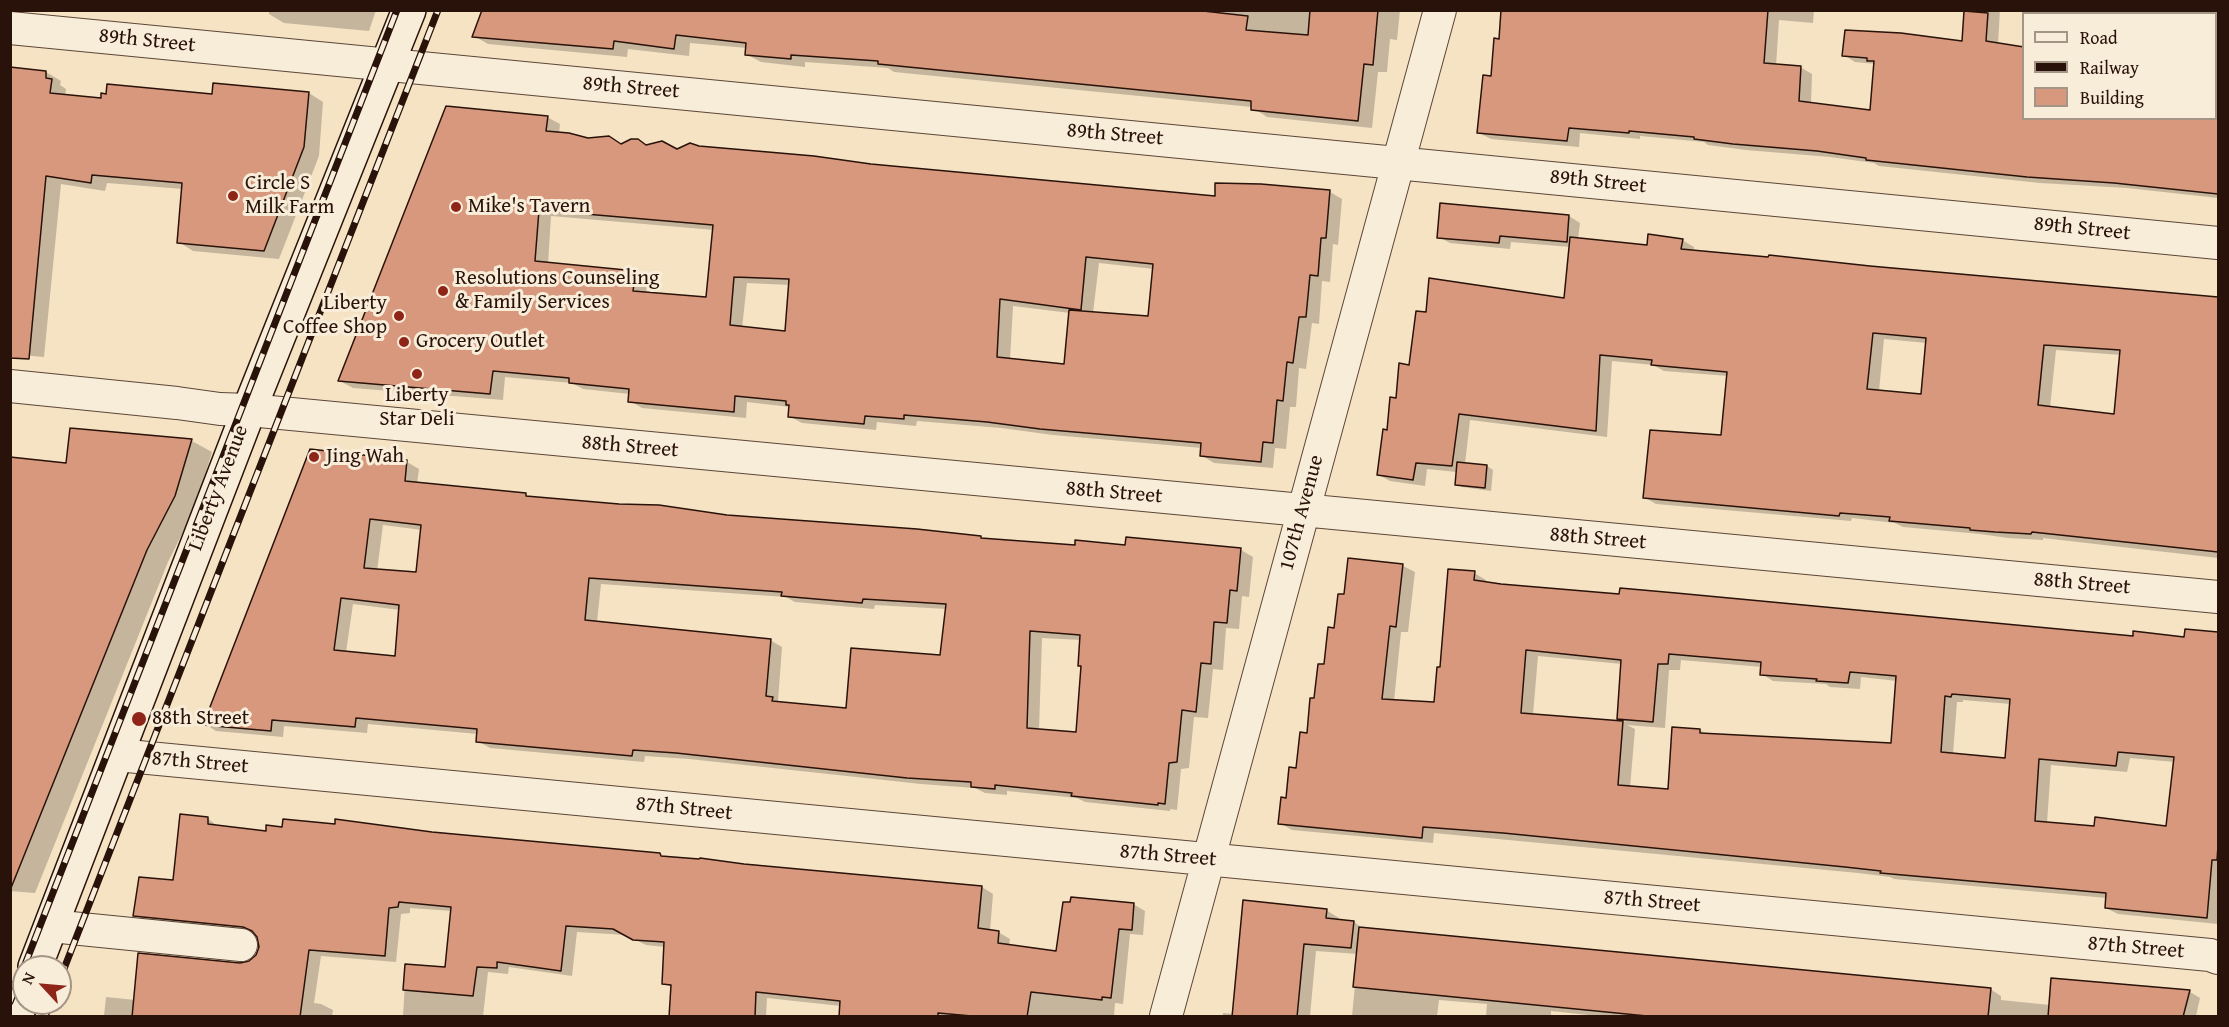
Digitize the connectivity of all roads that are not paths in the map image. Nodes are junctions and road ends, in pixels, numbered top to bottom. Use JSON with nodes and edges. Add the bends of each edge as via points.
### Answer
{"nodes":[{"id":1,"x":409,"y":10,"type":"edge"},
{"id":2,"x":1440,"y":10,"type":"edge"},
{"id":3,"x":10,"y":28,"type":"edge"},
{"id":4,"x":387,"y":65,"type":"junction"},
{"id":5,"x":1398,"y":162,"type":"junction"},
{"id":6,"x":2218,"y":243,"type":"edge"},
{"id":7,"x":10,"y":386,"type":"edge"},
{"id":8,"x":249,"y":410,"type":"junction"},
{"id":9,"x":1303,"y":511,"type":"junction"},
{"id":10,"x":2218,"y":597,"type":"edge"},
{"id":11,"x":117,"y":755,"type":"junction"},
{"id":12,"x":1209,"y":860,"type":"junction"},
{"id":13,"x":51,"y":926,"type":"junction"},
{"id":14,"x":240,"y":945,"type":"dead end"},
{"id":15,"x":40,"y":955,"type":"edge"},
{"id":16,"x":2218,"y":958,"type":"edge"},
{"id":17,"x":1166,"y":1017,"type":"edge"}],
"edges":[{"from":1,"to":4,"type":"street","name":"Liberty Avenue"},
{"from":2,"to":5,"type":"street","name":"107th Avenue"},
{"from":3,"to":4,"type":"street","name":"89th Street"},
{"from":4,"to":5,"type":"street","name":"89th Street"},
{"from":4,"to":8,"type":"street","name":"Liberty Avenue"},
{"from":5,"to":6,"type":"street","name":"89th Street"},
{"from":5,"to":9,"type":"street","name":"107th Avenue"},
{"from":7,"to":8,"type":"street","name":"88th Street"},
{"from":8,"to":9,"type":"street","name":"88th Street"},
{"from":8,"to":11,"type":"street","name":"Liberty Avenue"},
{"from":9,"to":10,"type":"street","name":"88th Street"},
{"from":9,"to":12,"type":"street","name":"107th Avenue"},
{"from":11,"to":12,"type":"street","name":"87th Street"},
{"from":11,"to":13,"type":"street","name":"Liberty Avenue"},
{"from":12,"to":16,"type":"street","name":"87th Street"},
{"from":12,"to":17,"type":"street","name":"107th Avenue"},
{"from":13,"to":14,"type":"street"},
{"from":13,"to":15,"type":"street","name":"Liberty Avenue"}]}
